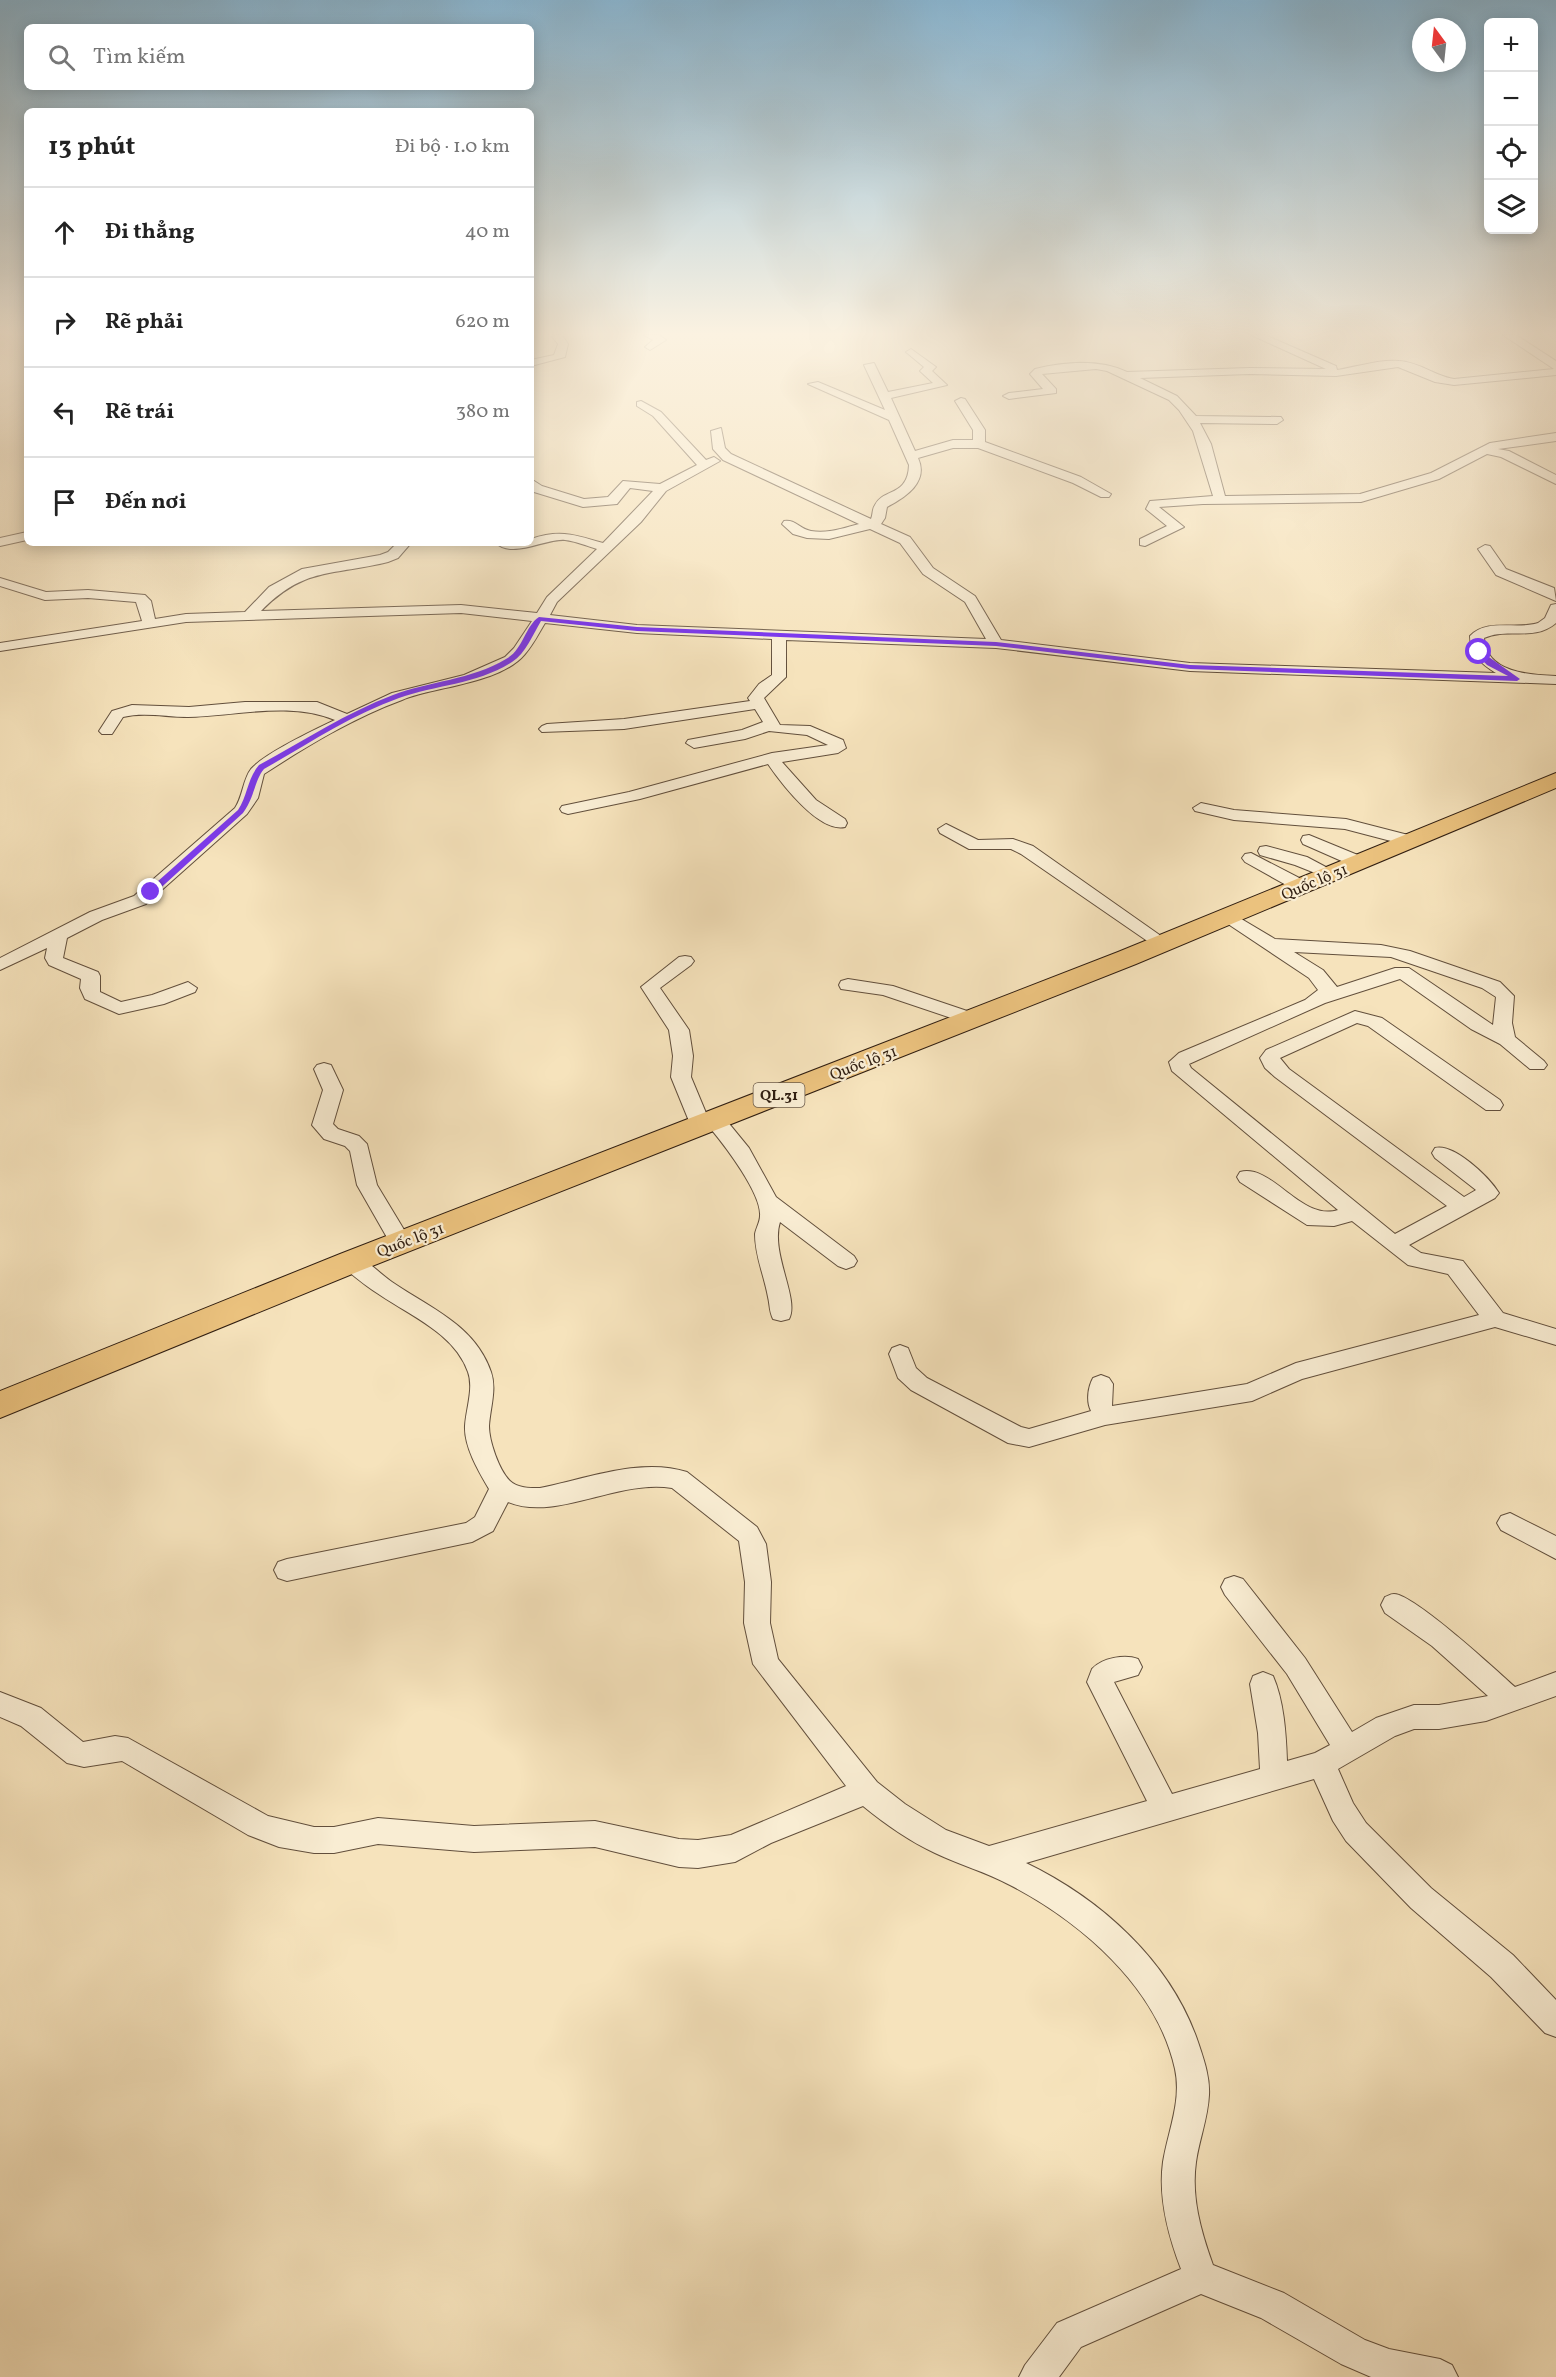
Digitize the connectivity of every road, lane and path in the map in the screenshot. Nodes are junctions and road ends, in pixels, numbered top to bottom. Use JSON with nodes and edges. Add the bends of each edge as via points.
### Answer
{"nodes":[{"id":1,"x":686,"y":446,"type":"edge"},
{"id":2,"x":718,"y":446,"type":"edge"},
{"id":3,"x":905,"y":446,"type":"edge"},
{"id":4,"x":946,"y":446,"type":"edge"},
{"id":5,"x":984,"y":446,"type":"edge"},
{"id":6,"x":1203,"y":446,"type":"edge"},
{"id":7,"x":1496,"y":446,"type":"edge"},
{"id":8,"x":1484,"y":449,"type":"junction"},
{"id":9,"x":726,"y":456,"type":"junction"},
{"id":10,"x":910,"y":456,"type":"junction"},
{"id":11,"x":704,"y":465,"type":"junction"},
{"id":12,"x":1556,"y":480,"type":"edge"},
{"id":13,"x":534,"y":486,"type":"edge"},
{"id":14,"x":662,"y":488,"type":"junction"},
{"id":15,"x":1105,"y":494,"type":"dead end"},
{"id":16,"x":1220,"y":500,"type":"junction"},
{"id":17,"x":789,"y":524,"type":"dead end"},
{"id":18,"x":873,"y":524,"type":"junction"},
{"id":19,"x":24,"y":537,"type":"edge"},
{"id":20,"x":0,"y":542,"type":"edge"},
{"id":21,"x":1145,"y":542,"type":"dead end"},
{"id":22,"x":534,"y":543,"type":"edge"},
{"id":23,"x":401,"y":546,"type":"edge"},
{"id":24,"x":606,"y":548,"type":"junction"},
{"id":25,"x":1485,"y":549,"type":"dead end"},
{"id":26,"x":0,"y":582,"type":"edge"},
{"id":27,"x":1556,"y":597,"type":"edge"},
{"id":28,"x":1556,"y":608,"type":"edge"},
{"id":29,"x":250,"y":615,"type":"junction"},
{"id":30,"x":539,"y":619,"type":"junction"},
{"id":31,"x":149,"y":622,"type":"junction"},
{"id":32,"x":779,"y":635,"type":"junction"},
{"id":33,"x":996,"y":644,"type":"junction"},
{"id":34,"x":0,"y":647,"type":"edge"},
{"id":35,"x":1517,"y":679,"type":"junction"},
{"id":36,"x":1556,"y":680,"type":"edge"},
{"id":37,"x":758,"y":704,"type":"junction"},
{"id":38,"x":346,"y":719,"type":"junction"},
{"id":39,"x":771,"y":725,"type":"junction"},
{"id":40,"x":547,"y":729,"type":"dead end"},
{"id":41,"x":107,"y":731,"type":"dead end"},
{"id":42,"x":694,"y":743,"type":"dead end"},
{"id":43,"x":772,"y":758,"type":"junction"},
{"id":44,"x":1552,"y":786,"type":"edge"},
{"id":45,"x":1201,"y":808,"type":"dead end"},
{"id":46,"x":568,"y":809,"type":"dead end"},
{"id":47,"x":839,"y":824,"type":"dead end"},
{"id":48,"x":946,"y":829,"type":"dead end"},
{"id":49,"x":1309,"y":840,"type":"dead end"},
{"id":50,"x":1410,"y":841,"type":"junction"},
{"id":51,"x":1359,"y":862,"type":"junction"},
{"id":52,"x":1330,"y":874,"type":"junction"},
{"id":53,"x":1301,"y":886,"type":"junction"},
{"id":54,"x":1228,"y":916,"type":"junction"},
{"id":55,"x":58,"y":934,"type":"junction"},
{"id":56,"x":1162,"y":943,"type":"junction"},
{"id":57,"x":1269,"y":943,"type":"junction"},
{"id":58,"x":685,"y":961,"type":"dead end"},
{"id":59,"x":0,"y":965,"type":"edge"},
{"id":60,"x":848,"y":985,"type":"dead end"},
{"id":61,"x":188,"y":988,"type":"dead end"},
{"id":62,"x":1323,"y":998,"type":"junction"},
{"id":63,"x":972,"y":1019,"type":"junction"},
{"id":64,"x":1507,"y":1040,"type":"junction"},
{"id":65,"x":1537,"y":1065,"type":"dead end"},
{"id":66,"x":324,"y":1069,"type":"dead end"},
{"id":67,"x":1493,"y":1105,"type":"dead end"},
{"id":68,"x":705,"y":1121,"type":"junction"},
{"id":69,"x":1442,"y":1153,"type":"dead end"},
{"id":70,"x":1247,"y":1176,"type":"dead end"},
{"id":71,"x":768,"y":1202,"type":"junction"},
{"id":72,"x":1463,"y":1207,"type":"junction"},
{"id":73,"x":1353,"y":1213,"type":"junction"},
{"id":74,"x":401,"y":1243,"type":"junction"},
{"id":75,"x":1393,"y":1244,"type":"junction"},
{"id":76,"x":846,"y":1261,"type":"dead end"},
{"id":77,"x":351,"y":1263,"type":"junction"},
{"id":78,"x":781,"y":1313,"type":"dead end"},
{"id":79,"x":1495,"y":1319,"type":"junction"},
{"id":80,"x":1556,"y":1337,"type":"edge"},
{"id":81,"x":900,"y":1354,"type":"dead end"},
{"id":82,"x":1101,"y":1384,"type":"dead end"},
{"id":83,"x":0,"y":1405,"type":"edge"},
{"id":84,"x":1105,"y":1416,"type":"junction"},
{"id":85,"x":502,"y":1489,"type":"junction"},
{"id":86,"x":1510,"y":1523,"type":"dead end"},
{"id":87,"x":1556,"y":1549,"type":"edge"},
{"id":88,"x":287,"y":1570,"type":"dead end"},
{"id":89,"x":1234,"y":1587,"type":"dead end"},
{"id":90,"x":1394,"y":1605,"type":"dead end"},
{"id":91,"x":1129,"y":1667,"type":"dead end"},
{"id":92,"x":1263,"y":1684,"type":"dead end"},
{"id":93,"x":1556,"y":1684,"type":"edge"},
{"id":94,"x":1511,"y":1700,"type":"junction"},
{"id":95,"x":0,"y":1704,"type":"edge"},
{"id":96,"x":1347,"y":1749,"type":"junction"},
{"id":97,"x":1322,"y":1764,"type":"junction"},
{"id":98,"x":1274,"y":1778,"type":"junction"},
{"id":99,"x":867,"y":1791,"type":"junction"},
{"id":100,"x":1165,"y":1810,"type":"junction"},
{"id":101,"x":988,"y":1860,"type":"junction"},
{"id":102,"x":1556,"y":2022,"type":"edge"},
{"id":103,"x":1201,"y":2277,"type":"junction"},
{"id":104,"x":1037,"y":2377,"type":"edge"},
{"id":105,"x":1440,"y":2377,"type":"edge"}],
"edges":[{"from":1,"to":11,"type":"street"},
{"from":2,"to":9,"type":"street"},
{"from":3,"to":10,"type":"street"},
{"from":4,"to":10,"type":"street"},
{"from":5,"to":15,"type":"street"},
{"from":6,"to":16,"type":"street"},
{"from":7,"to":8,"type":"street"},
{"from":8,"to":12,"type":"street","via":[[1505,454]]},
{"from":8,"to":16,"type":"street","via":[[1435,476],[1361,498]]},
{"from":9,"to":11,"type":"street"},
{"from":9,"to":18,"type":"street"},
{"from":10,"to":18,"type":"street","via":[[915,471],[907,489],[881,505],[879,518]]},
{"from":11,"to":14,"type":"street"},
{"from":13,"to":14,"type":"street","via":[[596,504],[612,501],[627,484]]},
{"from":14,"to":24,"type":"street"},
{"from":16,"to":21,"type":"street","via":[[1153,505],[1152,509],[1177,527]]},
{"from":17,"to":18,"type":"street","via":[[800,534],[813,536]]},
{"from":18,"to":33,"type":"street","via":[[909,543],[928,570],[970,599]]},
{"from":19,"to":20,"type":"street"},
{"from":22,"to":24,"type":"street","via":[[565,536]]},
{"from":23,"to":29,"type":"street","via":[[383,559],[307,572],[274,590]]},
{"from":24,"to":30,"type":"street","via":[[552,600]]},
{"from":25,"to":27,"type":"street","via":[[1501,572]]},
{"from":26,"to":31,"type":"street","via":[[45,596],[140,598]]},
{"from":28,"to":35,"type":"street","via":[[1554,619],[1545,626],[1477,636],[1484,659]]},
{"from":29,"to":30,"type":"street","via":[[462,609]]},
{"from":29,"to":31,"type":"street"},
{"from":30,"to":32,"type":"street","via":[[637,629]]},
{"from":30,"to":38,"type":"street","via":[[510,660],[469,678],[406,693]]},
{"from":31,"to":34,"type":"street"},
{"from":32,"to":33,"type":"street"},
{"from":32,"to":37,"type":"street","via":[[779,677],[764,687],[756,698]]},
{"from":33,"to":35,"type":"street","via":[[1190,667]]},
{"from":35,"to":36,"type":"street"},
{"from":37,"to":39,"type":"street"},
{"from":37,"to":40,"type":"street","via":[[624,724]]},
{"from":38,"to":41,"type":"street","via":[[316,707],[132,710],[117,714]]},
{"from":38,"to":55,"type":"street","via":[[262,767],[254,776],[250,798],[241,811],[141,900]]},
{"from":39,"to":42,"type":"street"},
{"from":39,"to":43,"type":"street","via":[[780,731],[810,731],[839,747]]},
{"from":43,"to":46,"type":"street","via":[[651,793]]},
{"from":43,"to":47,"type":"street","via":[[806,798]]},
{"from":44,"to":50,"type":"highway","name":"Quốc lộ 31","number":"QL.31"},
{"from":45,"to":50,"type":"street","via":[[1234,815],[1346,824]]},
{"from":48,"to":56,"type":"street","via":[[975,845],[1012,844],[1027,850]]},
{"from":49,"to":51,"type":"street"},
{"from":50,"to":51,"type":"highway","name":"Quốc lộ 31","number":"QL.31"},
{"from":51,"to":52,"type":"highway","name":"Quốc lộ 31","number":"QL.31"},
{"from":52,"to":53,"type":"highway","name":"Quốc lộ 31","number":"QL.31"},
{"from":52,"to":53,"type":"street","via":[[1301,861],[1258,855]]},
{"from":53,"to":54,"type":"highway","name":"Quốc lộ 31","number":"QL.31"},
{"from":54,"to":56,"type":"highway","name":"Quốc lộ 31","number":"QL.31"},
{"from":54,"to":57,"type":"street"},
{"from":55,"to":59,"type":"street"},
{"from":55,"to":61,"type":"street","via":[[55,961],[91,976],[92,995],[119,1008]]},
{"from":56,"to":63,"type":"highway","name":"Quốc lộ 31","number":"QL.31"},
{"from":57,"to":62,"type":"street","via":[[1316,974],[1327,986]]},
{"from":57,"to":64,"type":"street","via":[[1398,954],[1495,987],[1505,996],[1501,1027]]},
{"from":58,"to":68,"type":"street","via":[[650,987],[679,1030],[681,1077]]},
{"from":60,"to":63,"type":"street","via":[[885,990]]},
{"from":62,"to":64,"type":"street","via":[[1402,972],[1478,1025]]},
{"from":62,"to":73,"type":"street","via":[[1186,1058],[1178,1066]]},
{"from":63,"to":68,"type":"highway","name":"Quốc lộ 31","number":"QL.31"},
{"from":64,"to":65,"type":"street"},
{"from":66,"to":74,"type":"street","via":[[333,1090],[322,1125],[360,1149],[367,1185]]},
{"from":67,"to":72,"type":"street","via":[[1365,1018],[1343,1021],[1270,1058],[1282,1073]]},
{"from":68,"to":71,"type":"street","via":[[742,1152]]},
{"from":68,"to":74,"type":"highway","name":"Quốc lộ 31","number":"QL.31"},
{"from":69,"to":72,"type":"street","via":[[1487,1189],[1488,1193]]},
{"from":70,"to":73,"type":"street","via":[[1315,1220]]},
{"from":71,"to":76,"type":"street"},
{"from":71,"to":78,"type":"street","via":[[769,1262]]},
{"from":72,"to":75,"type":"street"},
{"from":73,"to":75,"type":"street"},
{"from":74,"to":77,"type":"highway","name":"Quốc lộ 31","number":"QL.31"},
{"from":75,"to":79,"type":"street","via":[[1416,1260],[1455,1267]]},
{"from":77,"to":83,"type":"highway","name":"Quốc lộ 31","number":"QL.31"},
{"from":77,"to":85,"type":"street","via":[[442,1324],[473,1356],[482,1386],[479,1440]]},
{"from":79,"to":80,"type":"street"},
{"from":79,"to":84,"type":"street","via":[[1296,1372],[1252,1392]]},
{"from":81,"to":84,"type":"street","via":[[906,1372],[919,1384],[1016,1436],[1050,1434]]},
{"from":82,"to":84,"type":"street","via":[[1100,1405]]},
{"from":85,"to":88,"type":"street","via":[[484,1524],[472,1532]]},
{"from":85,"to":99,"type":"street","via":[[524,1498],[540,1498],[669,1476],[742,1528],[753,1544],[758,1623],[766,1664]]},
{"from":86,"to":87,"type":"street"},
{"from":89,"to":96,"type":"street","via":[[1296,1666]]},
{"from":90,"to":94,"type":"street","via":[[1441,1638]]},
{"from":91,"to":100,"type":"street","via":[[1105,1673],[1101,1682]]},
{"from":92,"to":98,"type":"street","via":[[1272,1733]]},
{"from":93,"to":94,"type":"street"},
{"from":94,"to":96,"type":"street","via":[[1439,1718],[1414,1717],[1386,1727]]},
{"from":95,"to":99,"type":"street","via":[[31,1717],[77,1754],[120,1747],[199,1788],[258,1826],[314,1840],[378,1831],[474,1839],[595,1834],[679,1852],[719,1852]]},
{"from":96,"to":97,"type":"street"},
{"from":97,"to":98,"type":"street"},
{"from":97,"to":102,"type":"street","via":[[1356,1832],[1421,1898],[1502,1966]]},
{"from":98,"to":100,"type":"street"},
{"from":99,"to":101,"type":"street","via":[[944,1843]]},
{"from":100,"to":101,"type":"street"},
{"from":101,"to":103,"type":"street","via":[[1076,1908],[1139,1968],[1166,2008],[1184,2048],[1195,2091],[1178,2174],[1188,2244]]},
{"from":103,"to":104,"type":"street","via":[[1069,2335]]},
{"from":103,"to":105,"type":"street","via":[[1272,2305],[1353,2352],[1389,2367]]}]}
